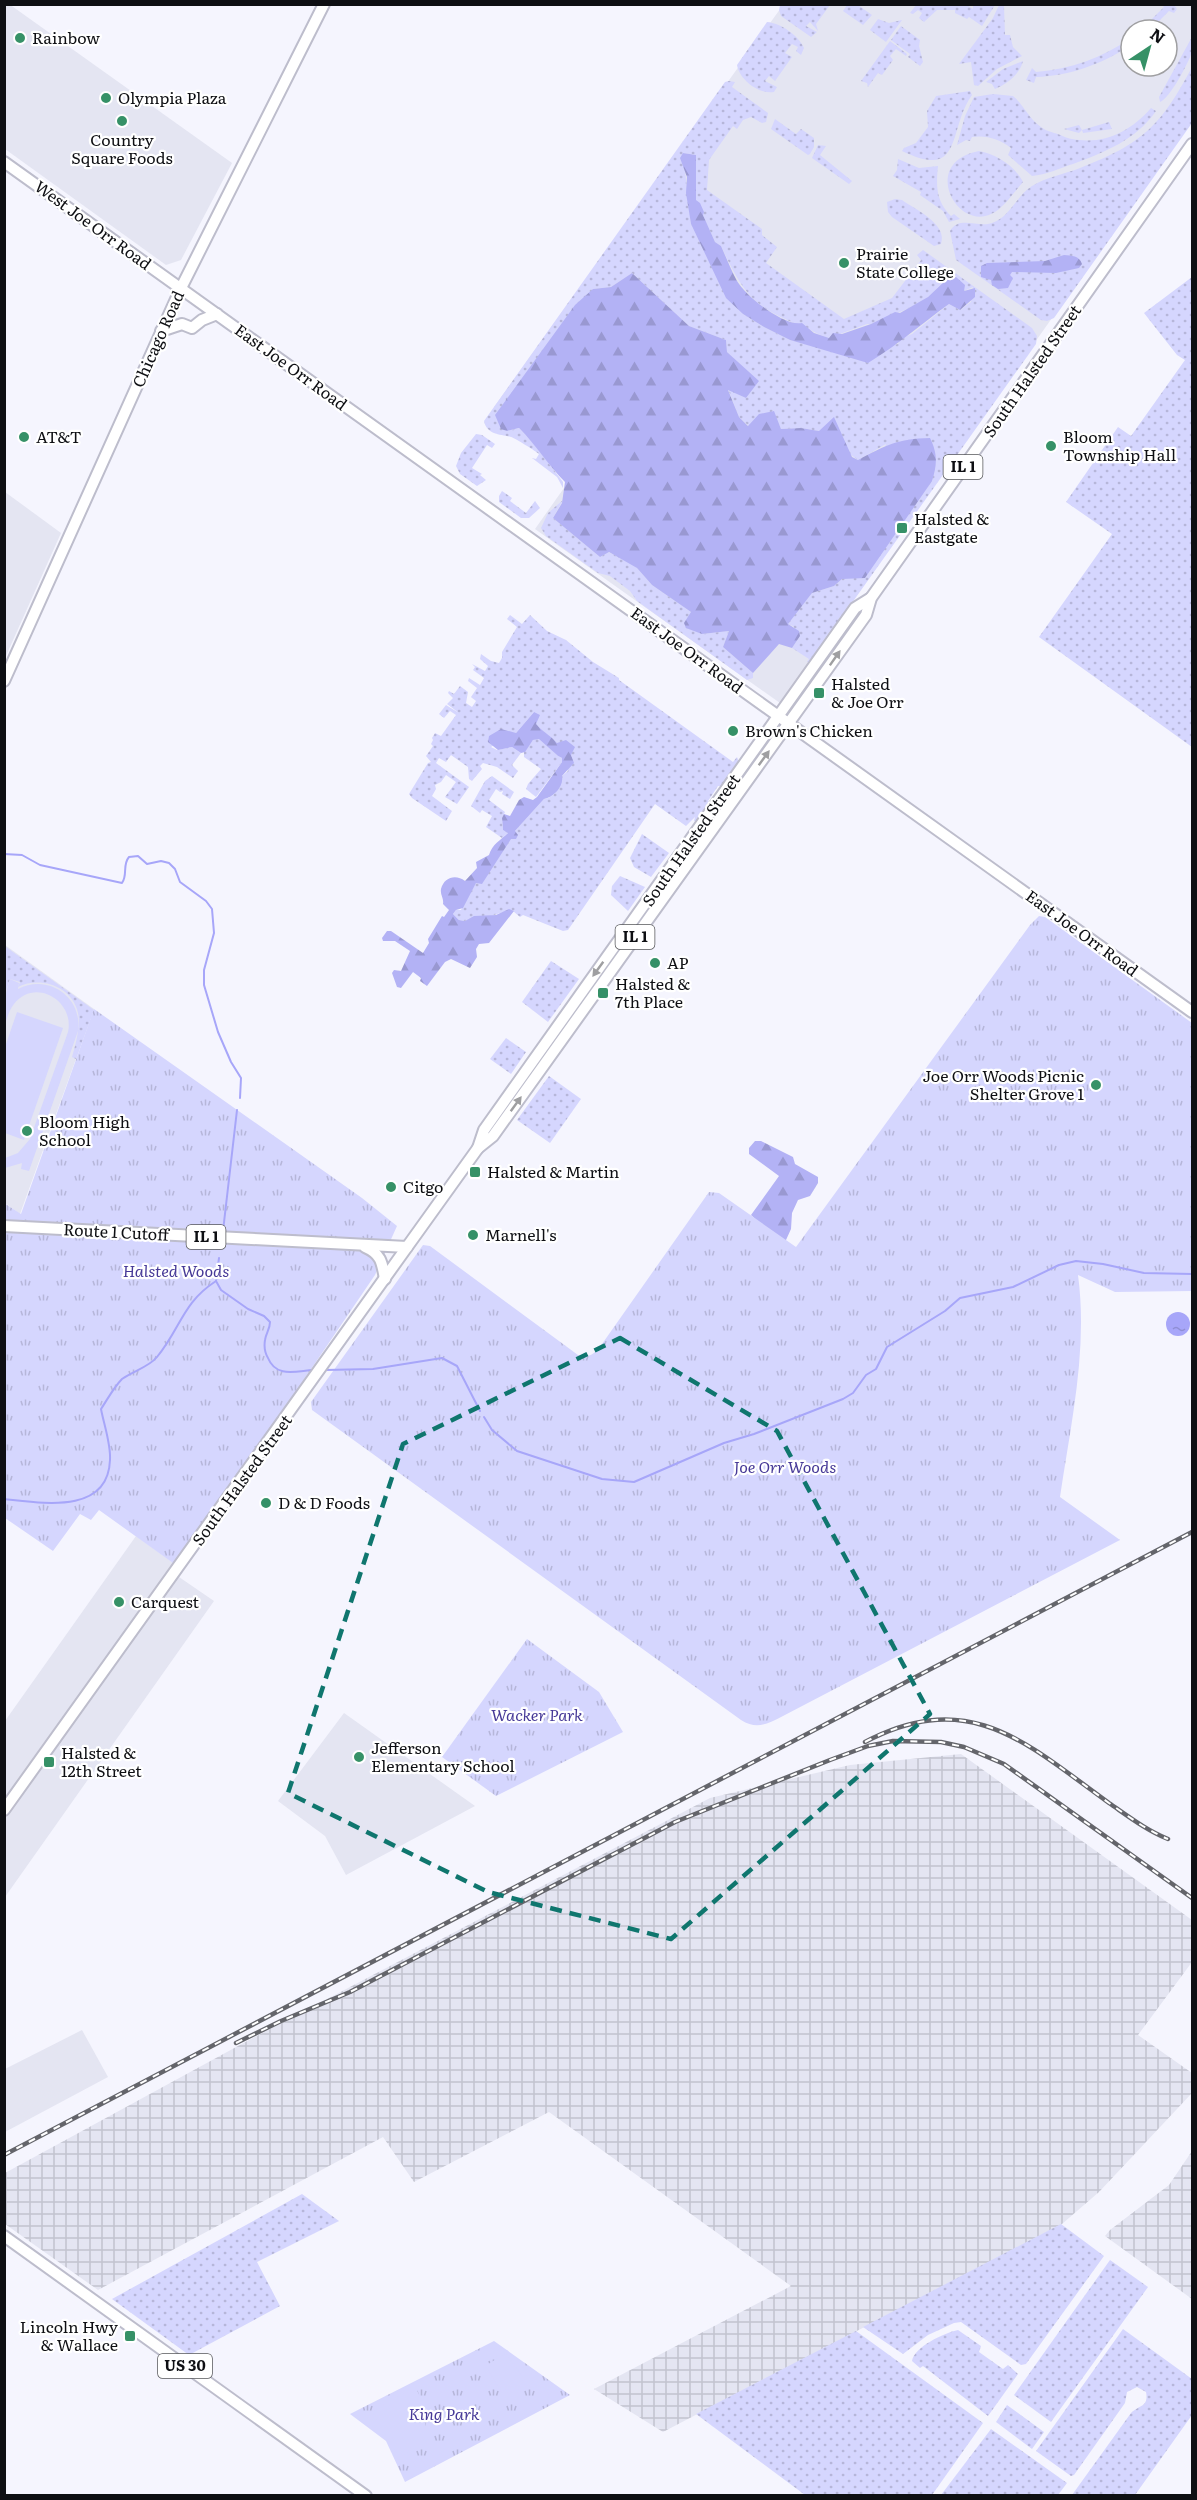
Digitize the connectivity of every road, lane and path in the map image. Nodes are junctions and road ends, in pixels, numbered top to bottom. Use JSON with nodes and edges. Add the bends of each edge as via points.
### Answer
{"nodes":[{"id":1,"x":324,"y":4,"type":"edge"},
{"id":2,"x":1192,"y":144,"type":"edge"},
{"id":3,"x":4,"y":162,"type":"edge"},
{"id":4,"x":181,"y":288,"type":"junction"},
{"id":5,"x":217,"y":314,"type":"junction"},
{"id":6,"x":161,"y":331,"type":"junction"},
{"id":7,"x":871,"y":598,"type":"junction"},
{"id":8,"x":4,"y":681,"type":"edge"},
{"id":9,"x":778,"y":716,"type":"junction"},
{"id":10,"x":789,"y":723,"type":"junction"},
{"id":11,"x":1192,"y":1012,"type":"edge"},
{"id":12,"x":478,"y":1148,"type":"junction"},
{"id":13,"x":4,"y":1226,"type":"edge"},
{"id":14,"x":362,"y":1245,"type":"junction"},
{"id":15,"x":407,"y":1247,"type":"junction"},
{"id":16,"x":385,"y":1279,"type":"junction"},
{"id":17,"x":4,"y":1810,"type":"edge"},
{"id":18,"x":4,"y":2236,"type":"edge"},
{"id":19,"x":366,"y":2496,"type":"edge"}],
"edges":[{"from":1,"to":4,"type":"street","name":"Chicago Road"},
{"from":2,"to":7,"type":"street","name":"South Halsted Street","number":"IL 1"},
{"from":3,"to":4,"type":"street","name":"West Joe Orr Road"},
{"from":4,"to":5,"type":"street","name":"East Joe Orr Road"},
{"from":4,"to":6,"type":"street","name":"Chicago Road"},
{"from":5,"to":6,"type":"street","via":[[192,328],[182,324]]},
{"from":5,"to":9,"type":"street","name":"East Joe Orr Road"},
{"from":6,"to":8,"type":"street","name":"Chicago Road"},
{"from":7,"to":9,"type":"street","name":"South Halsted Street","number":"IL 1","via":[[855,608]]},
{"from":10,"to":7,"type":"street","name":"South Halsted Street","number":"IL 1","one_way":true,"via":[[866,615]]},
{"from":9,"to":10,"type":"street","name":"East Joe Orr Road"},
{"from":9,"to":12,"type":"street","name":"South Halsted Street","number":"IL 1","one_way":true,"via":[[484,1130]]},
{"from":10,"to":11,"type":"street","name":"East Joe Orr Road"},
{"from":12,"to":10,"type":"street","name":"South Halsted Street","number":"IL 1","one_way":true,"via":[[493,1136]]},
{"from":12,"to":15,"type":"street","name":"South Halsted Street","number":"IL 1"},
{"from":13,"to":14,"type":"street","name":"Route 1 Cutoff","number":"IL 1"},
{"from":14,"to":15,"type":"street","name":"Route 1 Cutoff","number":"IL 1"},
{"from":14,"to":16,"type":"street","via":[[381,1258]]},
{"from":15,"to":16,"type":"street","name":"South Halsted Street"},
{"from":16,"to":17,"type":"street","name":"South Halsted Street"},
{"from":18,"to":19,"type":"street","number":"US 30"}]}
